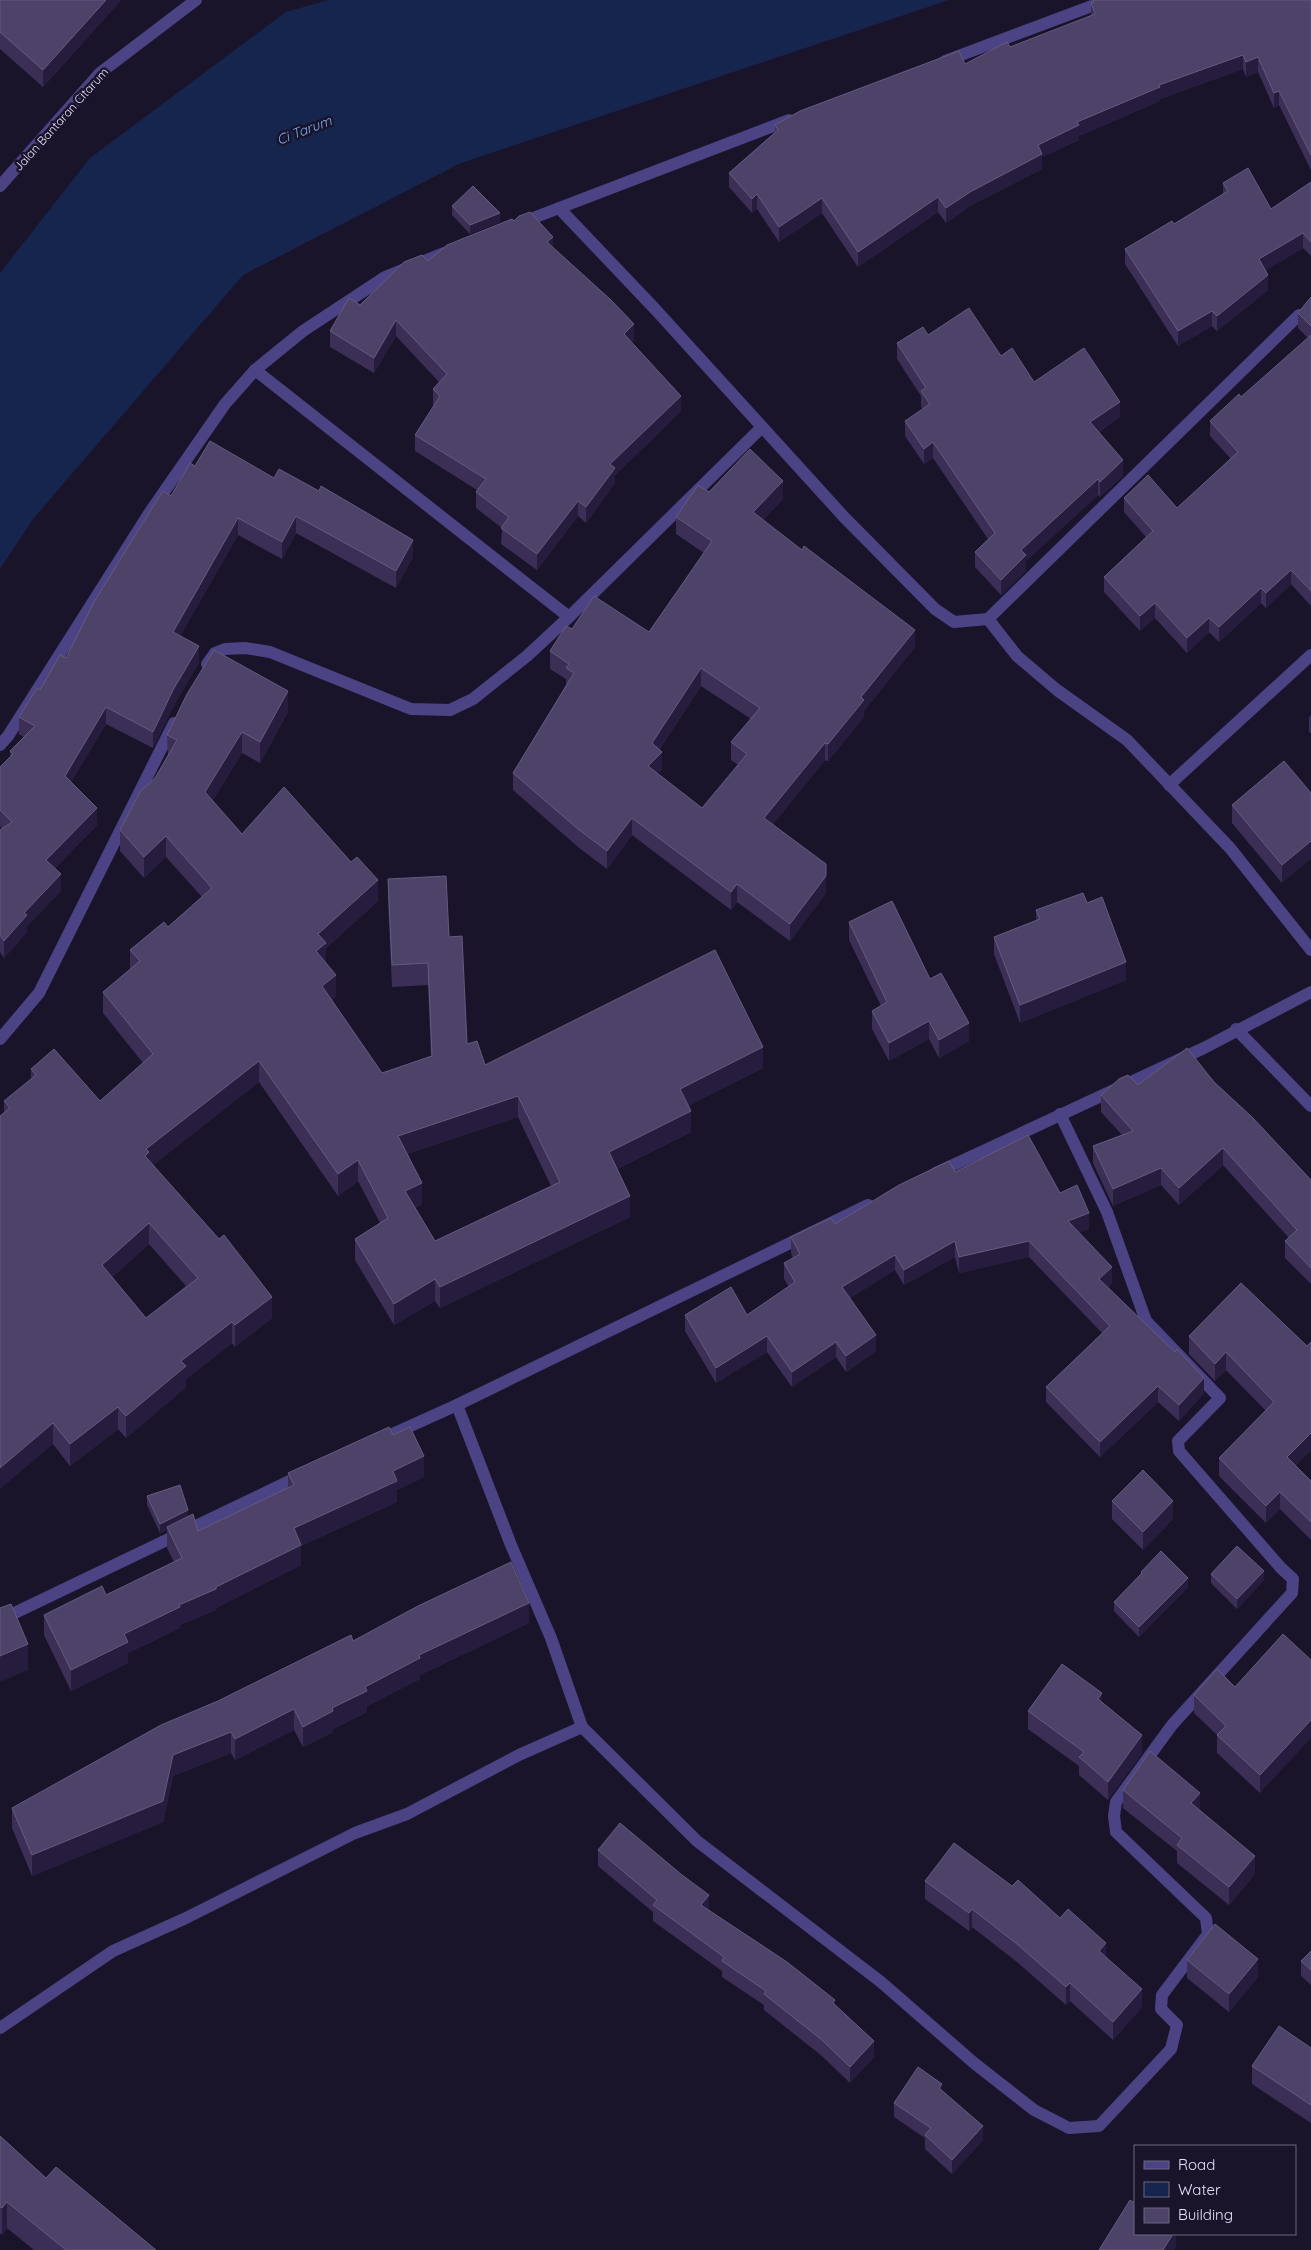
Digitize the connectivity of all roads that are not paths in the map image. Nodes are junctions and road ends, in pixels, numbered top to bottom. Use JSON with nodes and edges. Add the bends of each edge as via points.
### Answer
{"nodes":[{"id":1,"x":196,"y":0,"type":"edge"},
{"id":2,"x":1108,"y":0,"type":"edge"},
{"id":3,"x":934,"y":65,"type":"edge"},
{"id":4,"x":797,"y":117,"type":"edge"},
{"id":5,"x":0,"y":186,"type":"edge"},
{"id":6,"x":559,"y":208,"type":"junction"},
{"id":7,"x":507,"y":228,"type":"edge"},
{"id":8,"x":455,"y":249,"type":"edge"},
{"id":9,"x":1299,"y":314,"type":"edge"},
{"id":10,"x":255,"y":370,"type":"junction"},
{"id":11,"x":761,"y":428,"type":"junction"},
{"id":12,"x":569,"y":617,"type":"junction"},
{"id":13,"x":988,"y":619,"type":"junction"},
{"id":14,"x":1311,"y":656,"type":"edge"},
{"id":15,"x":198,"y":679,"type":"edge"},
{"id":16,"x":180,"y":711,"type":"edge"},
{"id":17,"x":0,"y":745,"type":"edge"},
{"id":18,"x":1169,"y":785,"type":"junction"},
{"id":19,"x":1311,"y":950,"type":"edge"},
{"id":20,"x":1311,"y":992,"type":"edge"},
{"id":21,"x":1236,"y":1029,"type":"junction"},
{"id":22,"x":0,"y":1039,"type":"edge"},
{"id":23,"x":1311,"y":1106,"type":"edge"},
{"id":24,"x":1060,"y":1114,"type":"junction"},
{"id":25,"x":924,"y":1178,"type":"edge"},
{"id":26,"x":880,"y":1200,"type":"edge"},
{"id":27,"x":457,"y":1405,"type":"junction"},
{"id":28,"x":366,"y":1446,"type":"edge"},
{"id":29,"x":312,"y":1470,"type":"edge"},
{"id":30,"x":0,"y":1620,"type":"edge"},
{"id":31,"x":582,"y":1728,"type":"junction"},
{"id":32,"x":0,"y":2028,"type":"edge"}],
"edges":[{"from":1,"to":5,"type":"street","name":"Jalan Bantaran Citarum","via":[[100,73]]},
{"from":2,"to":3,"type":"street"},
{"from":4,"to":6,"type":"street"},
{"from":6,"to":7,"type":"street"},
{"from":6,"to":11,"type":"street"},
{"from":8,"to":10,"type":"street","via":[[385,277],[303,331]]},
{"from":9,"to":13,"type":"street"},
{"from":10,"to":12,"type":"street"},
{"from":10,"to":17,"type":"street","via":[[225,404],[150,512]]},
{"from":11,"to":12,"type":"street"},
{"from":11,"to":13,"type":"street","via":[[935,609],[954,622]]},
{"from":12,"to":15,"type":"street","via":[[473,699],[450,710],[411,708],[270,652],[245,648],[215,653]]},
{"from":13,"to":18,"type":"street","via":[[1017,656],[1057,690],[1127,740]]},
{"from":14,"to":18,"type":"street"},
{"from":16,"to":22,"type":"street","via":[[39,993]]},
{"from":18,"to":19,"type":"street","via":[[1230,848]]},
{"from":20,"to":21,"type":"street"},
{"from":21,"to":23,"type":"street"},
{"from":21,"to":24,"type":"street","via":[[1204,1048]]},
{"from":24,"to":25,"type":"street"},
{"from":24,"to":31,"type":"street","via":[[1107,1212],[1146,1320],[1220,1398],[1178,1441],[1179,1451],[1293,1579],[1292,1593],[1172,1725],[1116,1802],[1116,1832],[1206,1918],[1208,1934],[1162,1996],[1161,2009],[1178,2025],[1171,2049],[1099,2126],[1069,2128],[1034,2110],[881,1982],[697,1842]]},
{"from":26,"to":27,"type":"street"},
{"from":27,"to":28,"type":"street"},
{"from":27,"to":31,"type":"street","via":[[511,1545],[552,1638]]},
{"from":29,"to":30,"type":"street"},
{"from":31,"to":32,"type":"street","via":[[520,1755],[407,1814],[355,1833],[194,1915],[113,1951]]}]}
